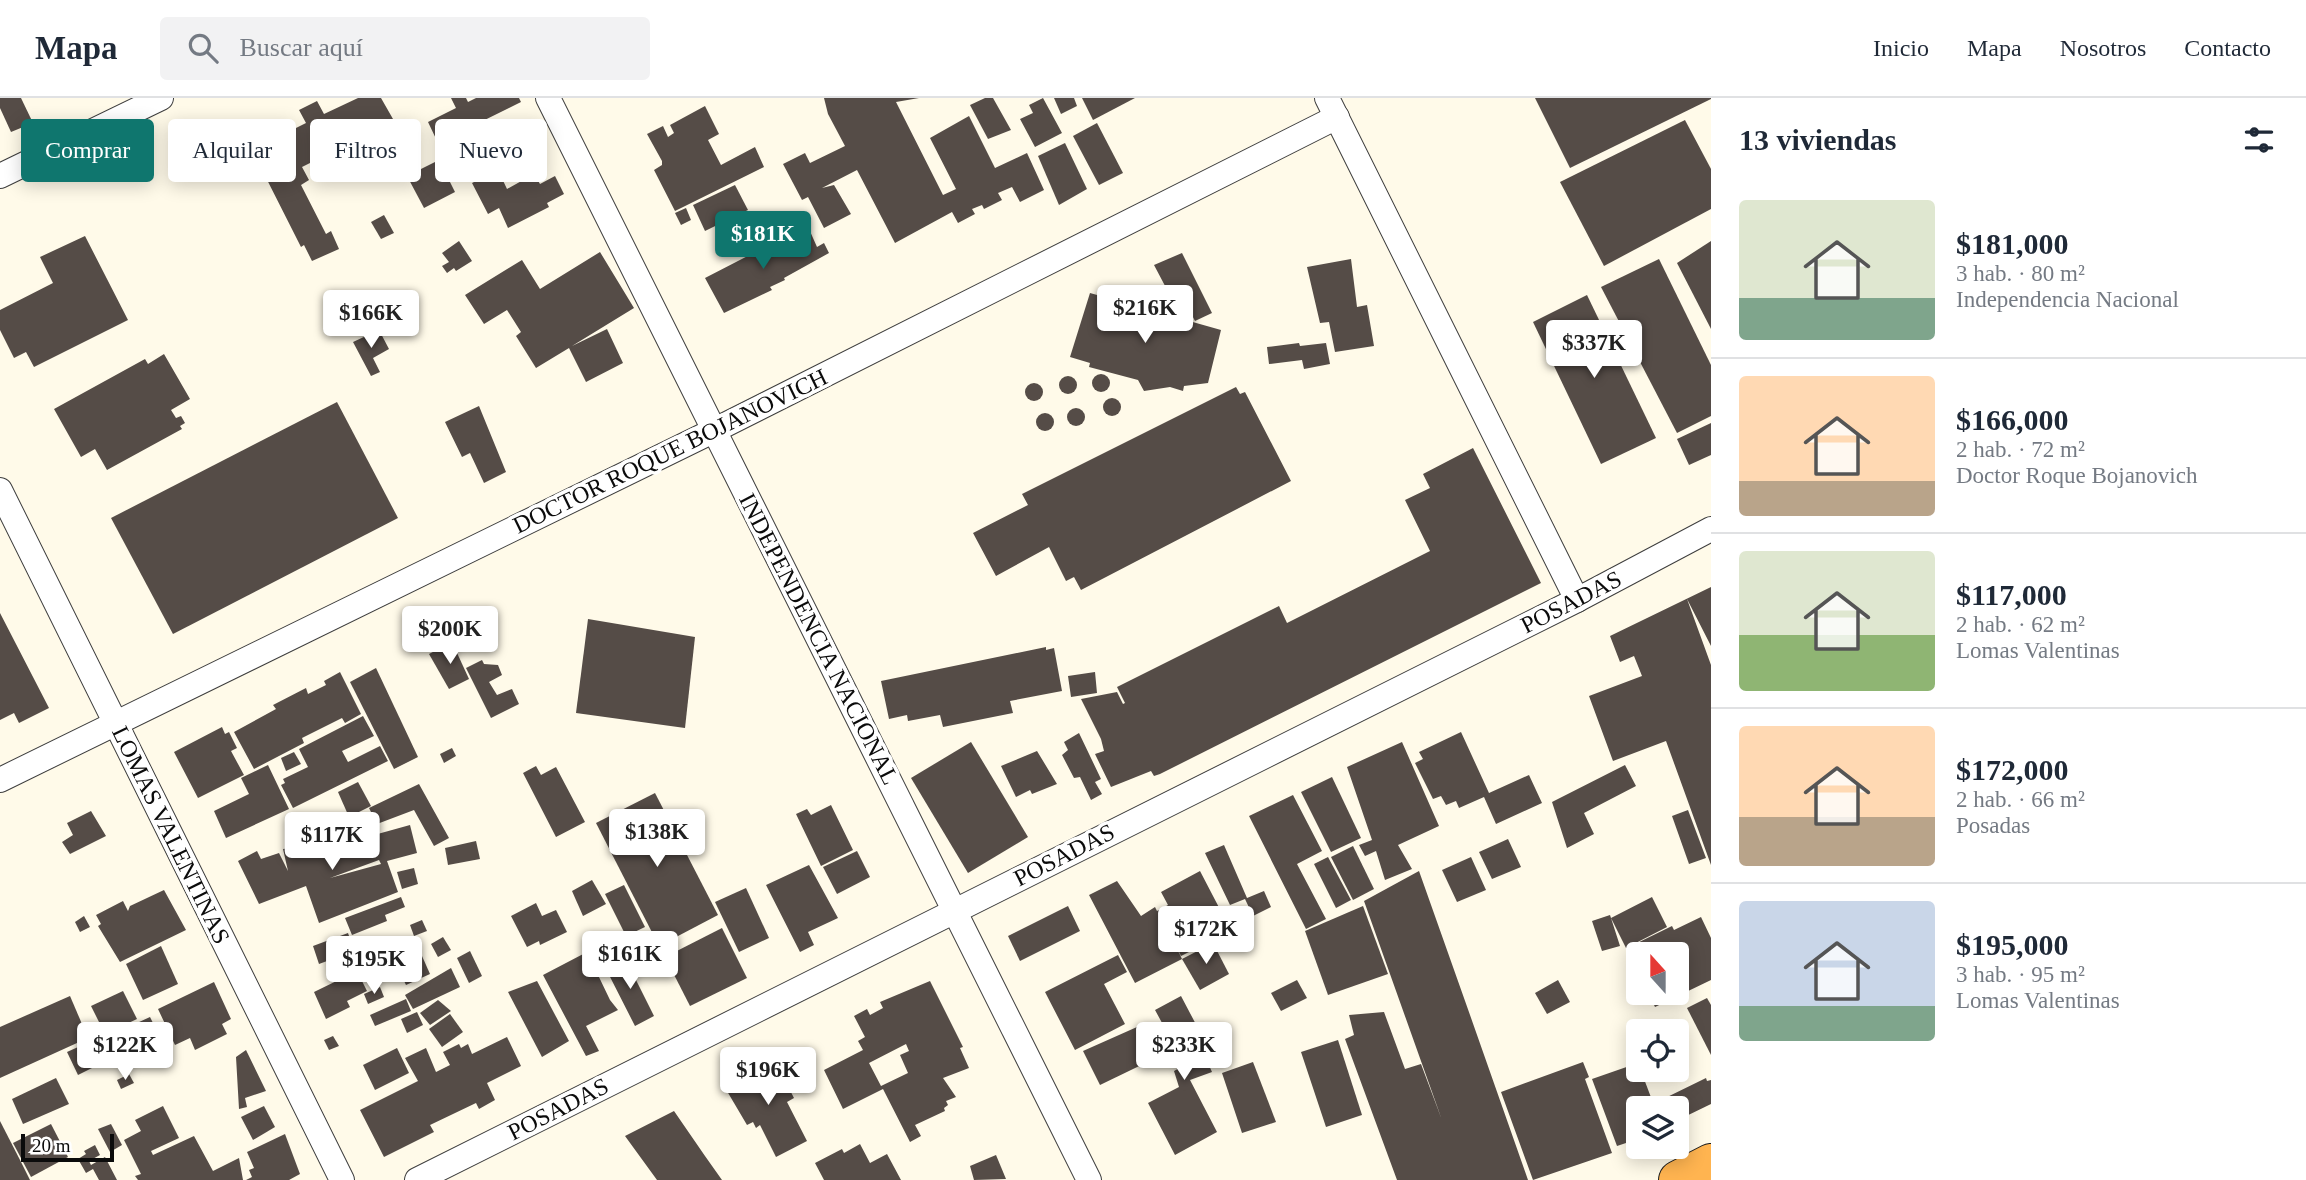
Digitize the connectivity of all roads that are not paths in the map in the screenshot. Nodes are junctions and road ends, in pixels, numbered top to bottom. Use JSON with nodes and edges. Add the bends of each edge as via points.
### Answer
{"nodes":[{"id":1,"x":161,"y":98,"type":"edge"},
{"id":2,"x":548,"y":98,"type":"edge"},
{"id":3,"x":1332,"y":107,"type":"edge"},
{"id":4,"x":0,"y":176,"type":"edge"},
{"id":5,"x":715,"y":430,"type":"junction"},
{"id":6,"x":0,"y":490,"type":"edge"},
{"id":7,"x":1711,"y":529,"type":"edge"},
{"id":8,"x":1577,"y":600,"type":"junction"},
{"id":9,"x":115,"y":723,"type":"junction"},
{"id":10,"x":0,"y":780,"type":"edge"},
{"id":11,"x":955,"y":910,"type":"junction"},
{"id":12,"x":1711,"y":1163,"type":"edge"},
{"id":13,"x":342,"y":1180,"type":"edge"},
{"id":14,"x":417,"y":1180,"type":"edge"},
{"id":15,"x":1090,"y":1180,"type":"edge"},
{"id":16,"x":1678,"y":1180,"type":"edge"}],
"edges":[{"from":1,"to":4,"type":"street"},
{"from":2,"to":5,"type":"street","name":"INDEPENDENCIA NACIONAL"},
{"from":3,"to":5,"type":"street","name":"DOCTOR ROQUE BOJANOVICH"},
{"from":3,"to":8,"type":"street"},
{"from":5,"to":9,"type":"street","name":"DOCTOR ROQUE BOJANOVICH"},
{"from":5,"to":11,"type":"street","name":"INDEPENDENCIA NACIONAL"},
{"from":6,"to":9,"type":"street","name":"LOMAS VALENTINAS"},
{"from":7,"to":8,"type":"street","name":"POSADAS"},
{"from":8,"to":11,"type":"street","name":"POSADAS"},
{"from":9,"to":10,"type":"street","name":"DOCTOR ROQUE BOJANOVICH"},
{"from":9,"to":13,"type":"street","name":"LOMAS VALENTINAS"},
{"from":11,"to":14,"type":"street","name":"POSADAS"},
{"from":11,"to":15,"type":"street","name":"INDEPENDENCIA NACIONAL"},
{"from":12,"to":16,"type":"highway"}]}
